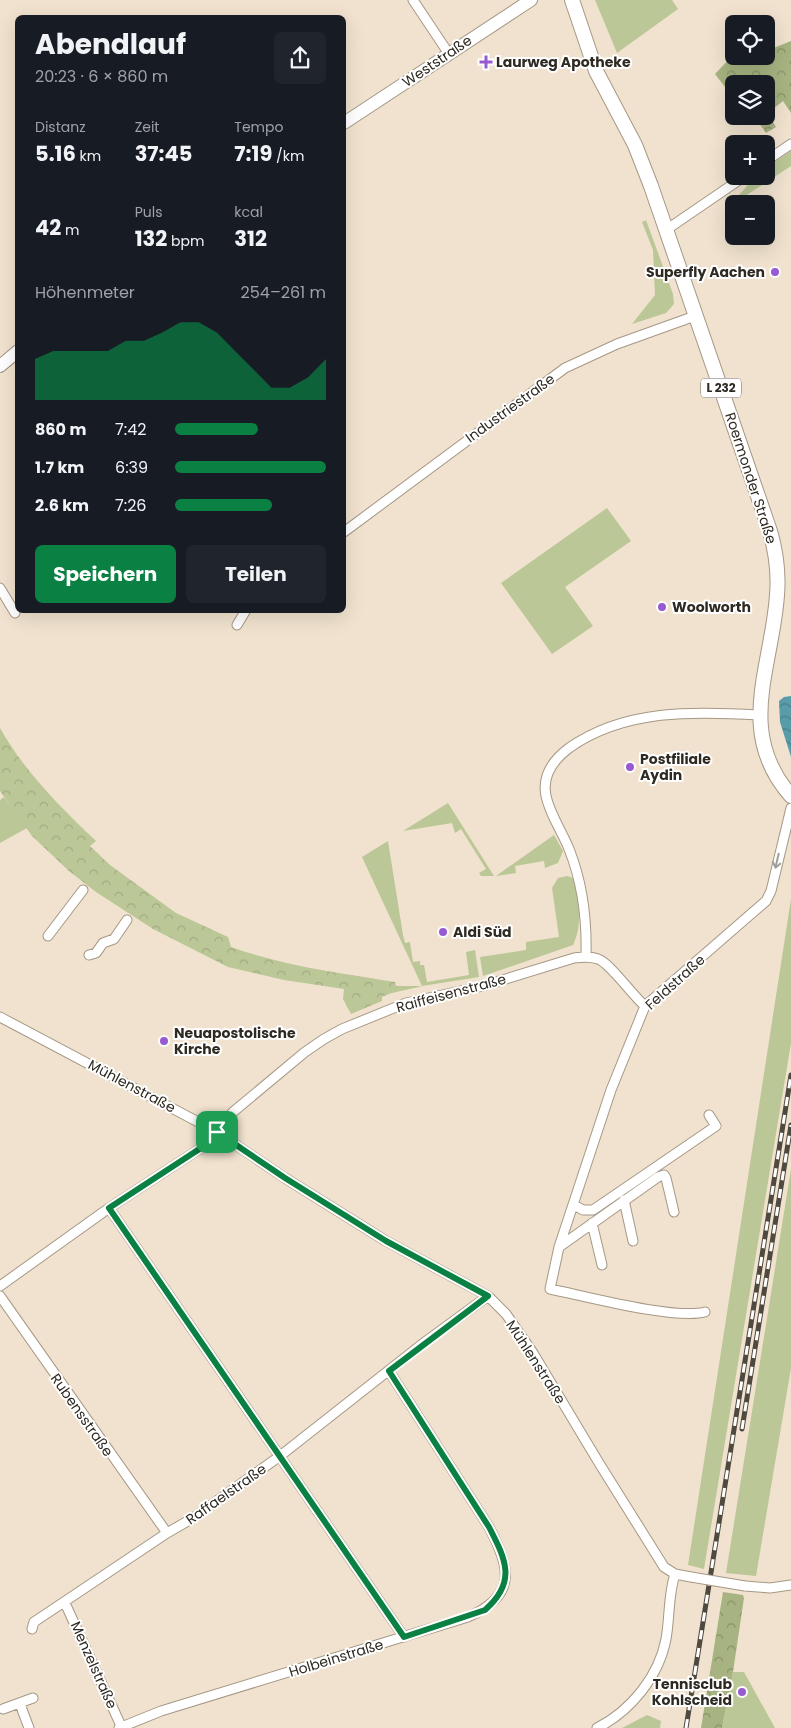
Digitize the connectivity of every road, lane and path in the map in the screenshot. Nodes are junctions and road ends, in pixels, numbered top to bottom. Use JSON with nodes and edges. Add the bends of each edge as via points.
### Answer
{"nodes":[{"id":1,"x":413,"y":0,"type":"edge"},
{"id":2,"x":531,"y":0,"type":"edge"},
{"id":3,"x":572,"y":0,"type":"edge"},
{"id":4,"x":450,"y":54,"type":"junction"},
{"id":5,"x":346,"y":122,"type":"edge"},
{"id":6,"x":791,"y":144,"type":"edge"},
{"id":7,"x":775,"y":155,"type":"edge"},
{"id":8,"x":732,"y":185,"type":"edge"},
{"id":9,"x":666,"y":230,"type":"junction"},
{"id":10,"x":694,"y":316,"type":"junction"},
{"id":11,"x":15,"y":354,"type":"edge"},
{"id":12,"x":0,"y":366,"type":"edge"},
{"id":13,"x":346,"y":531,"type":"edge"},
{"id":14,"x":0,"y":588,"type":"edge"},
{"id":15,"x":15,"y":613,"type":"dead end"},
{"id":16,"x":244,"y":613,"type":"edge"},
{"id":17,"x":237,"y":625,"type":"dead end"},
{"id":18,"x":759,"y":715,"type":"junction"},
{"id":19,"x":791,"y":796,"type":"edge"},
{"id":20,"x":791,"y":808,"type":"edge"},
{"id":21,"x":83,"y":890,"type":"dead end"},
{"id":22,"x":127,"y":920,"type":"dead end"},
{"id":23,"x":48,"y":936,"type":"dead end"},
{"id":24,"x":89,"y":955,"type":"dead end"},
{"id":25,"x":586,"y":956,"type":"junction"},
{"id":26,"x":645,"y":1006,"type":"junction"},
{"id":27,"x":0,"y":1017,"type":"edge"},
{"id":28,"x":709,"y":1115,"type":"dead end"},
{"id":29,"x":217,"y":1132,"type":"junction"},
{"id":30,"x":624,"y":1200,"type":"junction"},
{"id":31,"x":574,"y":1205,"type":"junction"},
{"id":32,"x":109,"y":1208,"type":"junction"},
{"id":33,"x":674,"y":1212,"type":"dead end"},
{"id":34,"x":592,"y":1223,"type":"junction"},
{"id":35,"x":633,"y":1241,"type":"dead end"},
{"id":36,"x":559,"y":1247,"type":"junction"},
{"id":37,"x":602,"y":1265,"type":"dead end"},
{"id":38,"x":1,"y":1283,"type":"edge"},
{"id":39,"x":0,"y":1296,"type":"edge"},
{"id":40,"x":488,"y":1296,"type":"junction"},
{"id":41,"x":705,"y":1312,"type":"dead end"},
{"id":42,"x":389,"y":1371,"type":"junction"},
{"id":43,"x":280,"y":1456,"type":"junction"},
{"id":44,"x":166,"y":1533,"type":"junction"},
{"id":45,"x":675,"y":1574,"type":"junction"},
{"id":46,"x":791,"y":1585,"type":"edge"},
{"id":47,"x":65,"y":1603,"type":"junction"},
{"id":48,"x":32,"y":1629,"type":"dead end"},
{"id":49,"x":404,"y":1637,"type":"junction"},
{"id":50,"x":33,"y":1698,"type":"dead end"},
{"id":51,"x":20,"y":1704,"type":"junction"},
{"id":52,"x":3,"y":1709,"type":"dead end"},
{"id":53,"x":29,"y":1728,"type":"edge"},
{"id":54,"x":121,"y":1728,"type":"edge"},
{"id":55,"x":597,"y":1728,"type":"edge"}],
"edges":[{"from":1,"to":4,"type":"street"},
{"from":2,"to":4,"type":"main road","name":"Weststraße"},
{"from":3,"to":9,"type":"main road","name":"Roermonder Straße","number":"L 232","via":[[596,71],[635,145]]},
{"from":4,"to":5,"type":"main road","name":"Weststraße"},
{"from":6,"to":7,"type":"street"},
{"from":8,"to":9,"type":"street"},
{"from":9,"to":10,"type":"main road","name":"Roermonder Straße","number":"L 232"},
{"from":10,"to":13,"type":"street","name":"Industriestraße","via":[[617,344],[565,368]]},
{"from":10,"to":18,"type":"main road","name":"Roermonder Straße","number":"L 232","via":[[748,460],[776,552],[777,596]]},
{"from":11,"to":12,"type":"main road"},
{"from":14,"to":15,"type":"street"},
{"from":16,"to":17,"type":"street"},
{"from":18,"to":19,"type":"main road","name":"Roermonder Straße","number":"L 232","via":[[766,758],[774,775]]},
{"from":18,"to":25,"type":"street","via":[[683,713],[626,721],[593,734],[558,756],[549,769],[546,796],[582,891]]},
{"from":20,"to":26,"type":"street","name":"Feldstraße","one_way":true,"via":[[766,901]]},
{"from":21,"to":23,"type":"street"},
{"from":22,"to":24,"type":"street","via":[[114,939],[103,943],[96,953]]},
{"from":25,"to":26,"type":"street","via":[[606,964]]},
{"from":25,"to":29,"type":"street","name":"Raiffeisenstraße","via":[[483,986],[406,1002],[342,1029],[305,1052],[233,1112]]},
{"from":26,"to":31,"type":"street","name":"Feldstraße","via":[[611,1090]]},
{"from":27,"to":29,"type":"street","name":"Mühlenstraße"},
{"from":28,"to":31,"type":"street","via":[[716,1126],[635,1183],[593,1210],[583,1210]]},
{"from":29,"to":32,"type":"street","name":"Raiffeisenstraße","via":[[204,1146]]},
{"from":29,"to":40,"type":"street","name":"Mühlenstraße","via":[[386,1241]]},
{"from":30,"to":33,"type":"street","via":[[664,1175]]},
{"from":30,"to":34,"type":"street"},
{"from":30,"to":35,"type":"street"},
{"from":31,"to":36,"type":"street","name":"Feldstraße"},
{"from":32,"to":38,"type":"street","name":"Raiffeisenstraße"},
{"from":32,"to":43,"type":"street"},
{"from":34,"to":36,"type":"street"},
{"from":34,"to":37,"type":"street"},
{"from":36,"to":41,"type":"street","name":"Feldstraße","via":[[550,1289],[694,1315]]},
{"from":39,"to":44,"type":"street","name":"Rubensstraße"},
{"from":40,"to":42,"type":"street","name":"Raffaelstraße"},
{"from":40,"to":45,"type":"street","name":"Mühlenstraße","via":[[506,1314],[533,1353],[653,1551],[664,1567]]},
{"from":42,"to":43,"type":"street","name":"Raffaelstraße"},
{"from":42,"to":49,"type":"street","name":"Holbeinstraße","via":[[489,1527],[506,1564],[502,1589],[485,1610]]},
{"from":43,"to":44,"type":"street","name":"Raffaelstraße","via":[[193,1518]]},
{"from":43,"to":49,"type":"street"},
{"from":44,"to":47,"type":"street","name":"Raffaelstraße"},
{"from":45,"to":46,"type":"street","bridge":true,"via":[[745,1586],[770,1588]]},
{"from":45,"to":55,"type":"street","via":[[666,1637],[655,1671],[640,1693]]},
{"from":47,"to":48,"type":"street","name":"Raffaelstraße","via":[[34,1622]]},
{"from":47,"to":54,"type":"street","name":"Menzelstraße"},
{"from":49,"to":54,"type":"street","name":"Holbeinstraße","via":[[161,1710]]},
{"from":50,"to":51,"type":"street"},
{"from":51,"to":52,"type":"street"},
{"from":51,"to":53,"type":"street"}]}
